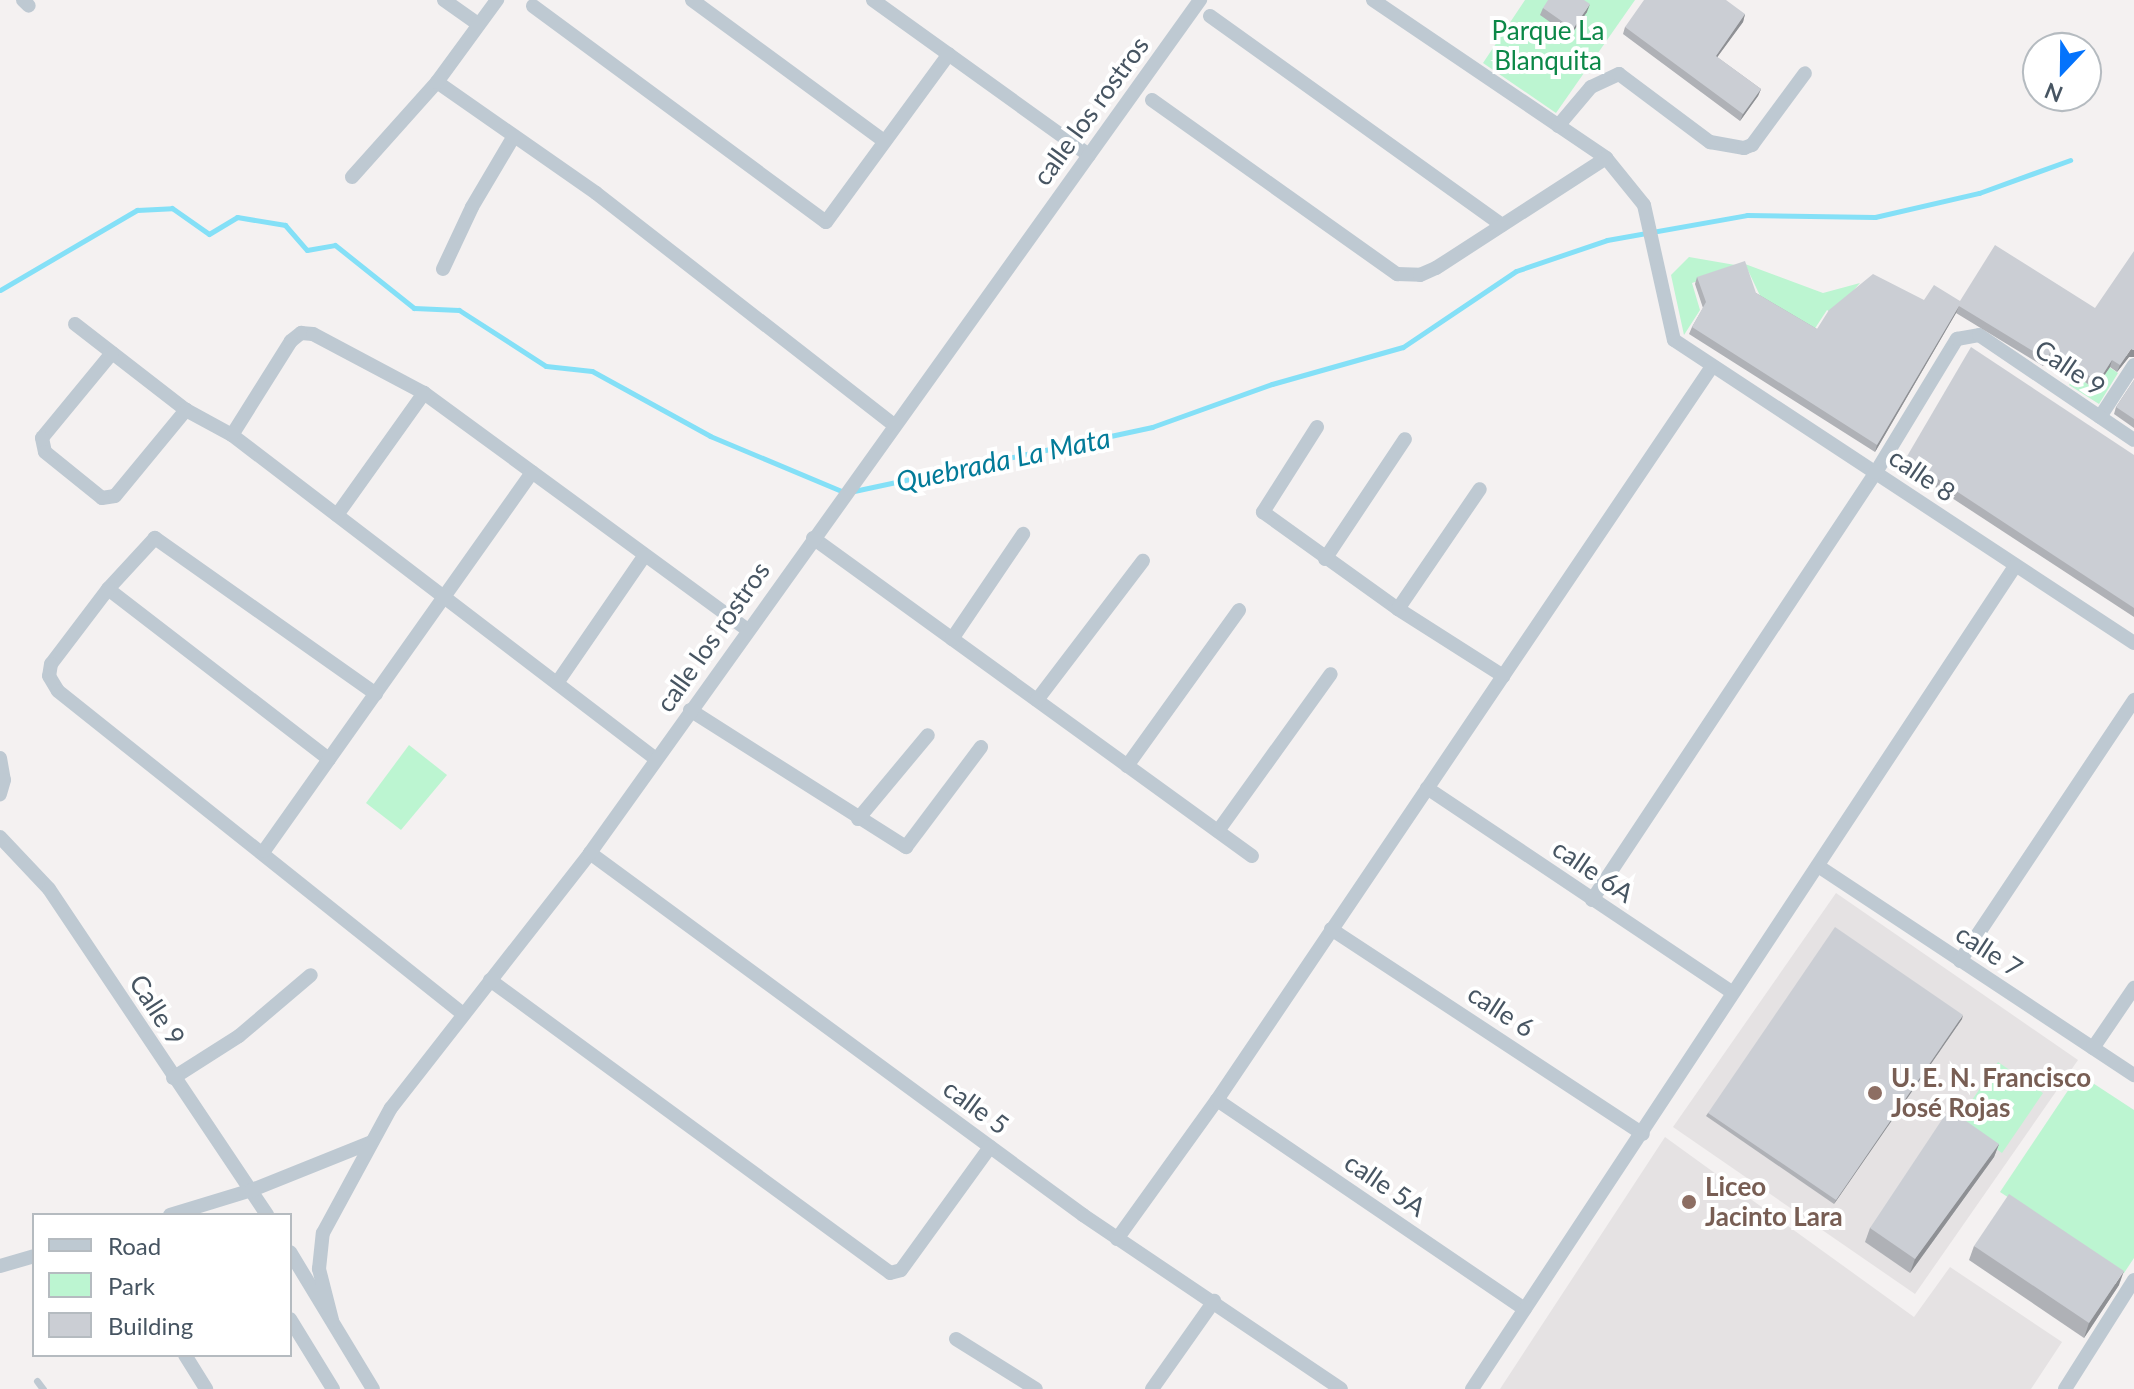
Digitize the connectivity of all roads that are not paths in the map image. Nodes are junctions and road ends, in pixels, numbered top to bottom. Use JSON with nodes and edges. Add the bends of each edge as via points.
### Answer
{"nodes":[{"id":1,"x":444,"y":0,"type":"edge"},
{"id":2,"x":497,"y":0,"type":"edge"},
{"id":3,"x":692,"y":0,"type":"edge"},
{"id":4,"x":873,"y":0,"type":"edge"},
{"id":5,"x":1200,"y":0,"type":"edge"},
{"id":6,"x":1373,"y":0,"type":"edge"},
{"id":7,"x":533,"y":6,"type":"dead end"},
{"id":8,"x":1210,"y":16,"type":"dead end"},
{"id":9,"x":478,"y":24,"type":"junction"},
{"id":10,"x":949,"y":54,"type":"junction"},
{"id":11,"x":1805,"y":73,"type":"dead end"},
{"id":12,"x":437,"y":82,"type":"junction"},
{"id":13,"x":1152,"y":100,"type":"dead end"},
{"id":14,"x":1558,"y":126,"type":"junction"},
{"id":15,"x":514,"y":136,"type":"junction"},
{"id":16,"x":884,"y":141,"type":"junction"},
{"id":17,"x":1089,"y":155,"type":"junction"},
{"id":18,"x":1606,"y":158,"type":"junction"},
{"id":19,"x":352,"y":177,"type":"dead end"},
{"id":20,"x":1502,"y":225,"type":"junction"},
{"id":21,"x":443,"y":269,"type":"dead end"},
{"id":22,"x":75,"y":324,"type":"dead end"},
{"id":23,"x":112,"y":353,"type":"junction"},
{"id":24,"x":2134,"y":365,"type":"edge"},
{"id":25,"x":1711,"y":368,"type":"junction"},
{"id":26,"x":424,"y":393,"type":"junction"},
{"id":27,"x":186,"y":410,"type":"junction"},
{"id":28,"x":2100,"y":417,"type":"junction"},
{"id":29,"x":893,"y":424,"type":"junction"},
{"id":30,"x":1317,"y":427,"type":"dead end"},
{"id":31,"x":232,"y":435,"type":"junction"},
{"id":32,"x":1405,"y":439,"type":"dead end"},
{"id":33,"x":2134,"y":440,"type":"edge"},
{"id":34,"x":532,"y":472,"type":"junction"},
{"id":35,"x":1876,"y":472,"type":"junction"},
{"id":36,"x":1480,"y":489,"type":"dead end"},
{"id":37,"x":337,"y":515,"type":"junction"},
{"id":38,"x":1023,"y":534,"type":"dead end"},
{"id":39,"x":813,"y":538,"type":"junction"},
{"id":40,"x":645,"y":555,"type":"junction"},
{"id":41,"x":1325,"y":559,"type":"junction"},
{"id":42,"x":1143,"y":561,"type":"dead end"},
{"id":43,"x":2015,"y":566,"type":"junction"},
{"id":44,"x":108,"y":589,"type":"junction"},
{"id":45,"x":444,"y":597,"type":"junction"},
{"id":46,"x":1398,"y":609,"type":"junction"},
{"id":47,"x":1239,"y":610,"type":"dead end"},
{"id":48,"x":748,"y":630,"type":"junction"},
{"id":49,"x":952,"y":639,"type":"junction"},
{"id":50,"x":2134,"y":643,"type":"edge"},
{"id":51,"x":1331,"y":674,"type":"dead end"},
{"id":52,"x":1503,"y":676,"type":"junction"},
{"id":53,"x":557,"y":683,"type":"junction"},
{"id":54,"x":376,"y":694,"type":"junction"},
{"id":55,"x":1037,"y":700,"type":"junction"},
{"id":56,"x":2134,"y":700,"type":"edge"},
{"id":57,"x":690,"y":710,"type":"junction"},
{"id":58,"x":928,"y":735,"type":"dead end"},
{"id":59,"x":981,"y":747,"type":"dead end"},
{"id":60,"x":0,"y":758,"type":"edge"},
{"id":61,"x":329,"y":759,"type":"junction"},
{"id":62,"x":656,"y":759,"type":"junction"},
{"id":63,"x":1127,"y":766,"type":"junction"},
{"id":64,"x":1427,"y":788,"type":"junction"},
{"id":65,"x":0,"y":794,"type":"edge"},
{"id":66,"x":858,"y":819,"type":"junction"},
{"id":67,"x":1218,"y":831,"type":"junction"},
{"id":68,"x":0,"y":837,"type":"edge"},
{"id":69,"x":264,"y":851,"type":"junction"},
{"id":70,"x":590,"y":853,"type":"junction"},
{"id":71,"x":1252,"y":856,"type":"dead end"},
{"id":72,"x":1818,"y":866,"type":"junction"},
{"id":73,"x":1592,"y":900,"type":"junction"},
{"id":74,"x":1331,"y":929,"type":"junction"},
{"id":75,"x":1960,"y":961,"type":"junction"},
{"id":76,"x":311,"y":975,"type":"dead end"},
{"id":77,"x":490,"y":980,"type":"junction"},
{"id":78,"x":2134,"y":988,"type":"edge"},
{"id":79,"x":1733,"y":993,"type":"junction"},
{"id":80,"x":463,"y":1014,"type":"junction"},
{"id":81,"x":2093,"y":1048,"type":"junction"},
{"id":82,"x":2134,"y":1075,"type":"edge"},
{"id":83,"x":173,"y":1078,"type":"junction"},
{"id":84,"x":1217,"y":1100,"type":"junction"},
{"id":85,"x":1643,"y":1134,"type":"junction"},
{"id":86,"x":372,"y":1142,"type":"junction"},
{"id":87,"x":990,"y":1147,"type":"junction"},
{"id":88,"x":252,"y":1190,"type":"junction"},
{"id":89,"x":177,"y":1213,"type":"edge"},
{"id":90,"x":266,"y":1213,"type":"edge"},
{"id":91,"x":1117,"y":1239,"type":"junction"},
{"id":92,"x":292,"y":1255,"type":"edge"},
{"id":93,"x":32,"y":1257,"type":"edge"},
{"id":94,"x":0,"y":1266,"type":"edge"},
{"id":95,"x":2134,"y":1281,"type":"edge"},
{"id":96,"x":1214,"y":1301,"type":"junction"},
{"id":97,"x":1525,"y":1309,"type":"junction"},
{"id":98,"x":332,"y":1320,"type":"junction"},
{"id":99,"x":292,"y":1322,"type":"edge"},
{"id":100,"x":956,"y":1339,"type":"dead end"},
{"id":101,"x":186,"y":1357,"type":"edge"},
{"id":102,"x":37,"y":1381,"type":"dead end"},
{"id":103,"x":43,"y":1389,"type":"edge"},
{"id":104,"x":206,"y":1389,"type":"edge"},
{"id":105,"x":333,"y":1389,"type":"edge"},
{"id":106,"x":373,"y":1389,"type":"edge"},
{"id":107,"x":1036,"y":1389,"type":"edge"},
{"id":108,"x":1152,"y":1389,"type":"edge"},
{"id":109,"x":1341,"y":1389,"type":"edge"},
{"id":110,"x":1472,"y":1389,"type":"edge"},
{"id":111,"x":2065,"y":1389,"type":"edge"}],
"edges":[{"from":1,"to":9,"type":"street"},
{"from":2,"to":9,"type":"street"},
{"from":3,"to":16,"type":"street"},
{"from":4,"to":10,"type":"street"},
{"from":5,"to":17,"type":"street","name":"calle los rostros"},
{"from":6,"to":14,"type":"street"},
{"from":7,"to":16,"type":"street","via":[[826,222]]},
{"from":8,"to":20,"type":"street"},
{"from":9,"to":12,"type":"street"},
{"from":10,"to":16,"type":"street"},
{"from":10,"to":17,"type":"street"},
{"from":11,"to":14,"type":"street","via":[[1752,145],[1744,148],[1710,142],[1619,74],[1601,79]]},
{"from":12,"to":15,"type":"street"},
{"from":12,"to":19,"type":"street"},
{"from":13,"to":20,"type":"street","via":[[1397,274],[1420,275],[1436,268]]},
{"from":14,"to":18,"type":"street"},
{"from":15,"to":21,"type":"street"},
{"from":15,"to":29,"type":"street"},
{"from":17,"to":29,"type":"street","name":"calle los rostros"},
{"from":18,"to":20,"type":"street"},
{"from":18,"to":25,"type":"street","name":"calle 8","via":[[1644,205],[1660,267],[1668,330]]},
{"from":22,"to":23,"type":"street"},
{"from":23,"to":27,"type":"street"},
{"from":23,"to":27,"type":"street","via":[[42,438],[45,452],[102,498],[115,496]]},
{"from":24,"to":28,"type":"street"},
{"from":25,"to":35,"type":"street","name":"calle 8"},
{"from":25,"to":52,"type":"street"},
{"from":26,"to":31,"type":"street","via":[[301,333]]},
{"from":26,"to":34,"type":"street"},
{"from":26,"to":37,"type":"street"},
{"from":27,"to":31,"type":"street"},
{"from":28,"to":33,"type":"street","name":"Calle 9"},
{"from":28,"to":35,"type":"street","name":"Calle 9","via":[[1979,335],[1957,339]]},
{"from":29,"to":39,"type":"street","name":"calle los rostros"},
{"from":30,"to":41,"type":"street","via":[[1263,512]]},
{"from":31,"to":37,"type":"street"},
{"from":32,"to":41,"type":"street"},
{"from":34,"to":40,"type":"street"},
{"from":34,"to":45,"type":"street"},
{"from":35,"to":43,"type":"street","name":"calle 8"},
{"from":35,"to":73,"type":"street"},
{"from":36,"to":46,"type":"street"},
{"from":37,"to":45,"type":"street"},
{"from":38,"to":49,"type":"street"},
{"from":39,"to":48,"type":"street","name":"calle los rostros"},
{"from":39,"to":49,"type":"street"},
{"from":40,"to":48,"type":"street"},
{"from":40,"to":53,"type":"street"},
{"from":41,"to":46,"type":"street"},
{"from":42,"to":55,"type":"street"},
{"from":43,"to":50,"type":"street","name":"calle 8"},
{"from":43,"to":72,"type":"street"},
{"from":44,"to":54,"type":"street","via":[[155,538]]},
{"from":44,"to":61,"type":"street"},
{"from":44,"to":69,"type":"street","via":[[51,664],[49,676],[58,691]]},
{"from":45,"to":53,"type":"street"},
{"from":45,"to":54,"type":"street"},
{"from":46,"to":52,"type":"street"},
{"from":47,"to":63,"type":"street"},
{"from":48,"to":57,"type":"street","name":"calle los rostros"},
{"from":49,"to":55,"type":"street"},
{"from":51,"to":67,"type":"street"},
{"from":52,"to":64,"type":"street"},
{"from":53,"to":62,"type":"street"},
{"from":54,"to":61,"type":"street"},
{"from":55,"to":63,"type":"street"},
{"from":56,"to":75,"type":"street"},
{"from":57,"to":62,"type":"street","name":"calle los rostros"},
{"from":57,"to":66,"type":"street"},
{"from":58,"to":66,"type":"street"},
{"from":59,"to":66,"type":"street","via":[[912,846],[898,846]]},
{"from":60,"to":65,"type":"street"},
{"from":61,"to":69,"type":"street"},
{"from":62,"to":70,"type":"street","name":"calle los rostros"},
{"from":63,"to":67,"type":"street"},
{"from":64,"to":73,"type":"street","name":"calle 6A"},
{"from":64,"to":74,"type":"street"},
{"from":67,"to":71,"type":"street"},
{"from":68,"to":83,"type":"street","name":"Calle 9","via":[[49,889]]},
{"from":69,"to":80,"type":"street"},
{"from":70,"to":77,"type":"street","name":"calle los rostros"},
{"from":70,"to":87,"type":"street","name":"calle 5"},
{"from":72,"to":75,"type":"street","name":"calle 7"},
{"from":72,"to":79,"type":"street"},
{"from":73,"to":79,"type":"street","name":"calle 6A"},
{"from":74,"to":84,"type":"street"},
{"from":74,"to":85,"type":"street","name":"calle 6"},
{"from":75,"to":81,"type":"street","name":"calle 7"},
{"from":76,"to":83,"type":"street","via":[[239,1036]]},
{"from":77,"to":80,"type":"street","name":"calle los rostros"},
{"from":77,"to":87,"type":"street","via":[[890,1273],[901,1270]]},
{"from":78,"to":81,"type":"street"},
{"from":79,"to":85,"type":"street"},
{"from":80,"to":86,"type":"street","name":"calle los rostros"},
{"from":81,"to":82,"type":"street","name":"calle 7"},
{"from":83,"to":88,"type":"street","name":"Calle 9"},
{"from":84,"to":91,"type":"street"},
{"from":84,"to":97,"type":"street","name":"calle 5A"},
{"from":85,"to":97,"type":"street"},
{"from":86,"to":88,"type":"street"},
{"from":86,"to":98,"type":"street","name":"calle los rostros","via":[[320,1247],[319,1269]]},
{"from":87,"to":91,"type":"street","name":"calle 5"},
{"from":88,"to":89,"type":"street"},
{"from":88,"to":90,"type":"street","name":"Calle 9"},
{"from":91,"to":96,"type":"street","name":"calle 5"},
{"from":92,"to":98,"type":"street"},
{"from":93,"to":94,"type":"street"},
{"from":95,"to":111,"type":"street"},
{"from":96,"to":108,"type":"street"},
{"from":96,"to":109,"type":"street","name":"calle 5"},
{"from":97,"to":110,"type":"street"},
{"from":98,"to":106,"type":"street"},
{"from":99,"to":105,"type":"street"},
{"from":100,"to":107,"type":"street"},
{"from":101,"to":104,"type":"street"},
{"from":102,"to":103,"type":"lane"}]}
